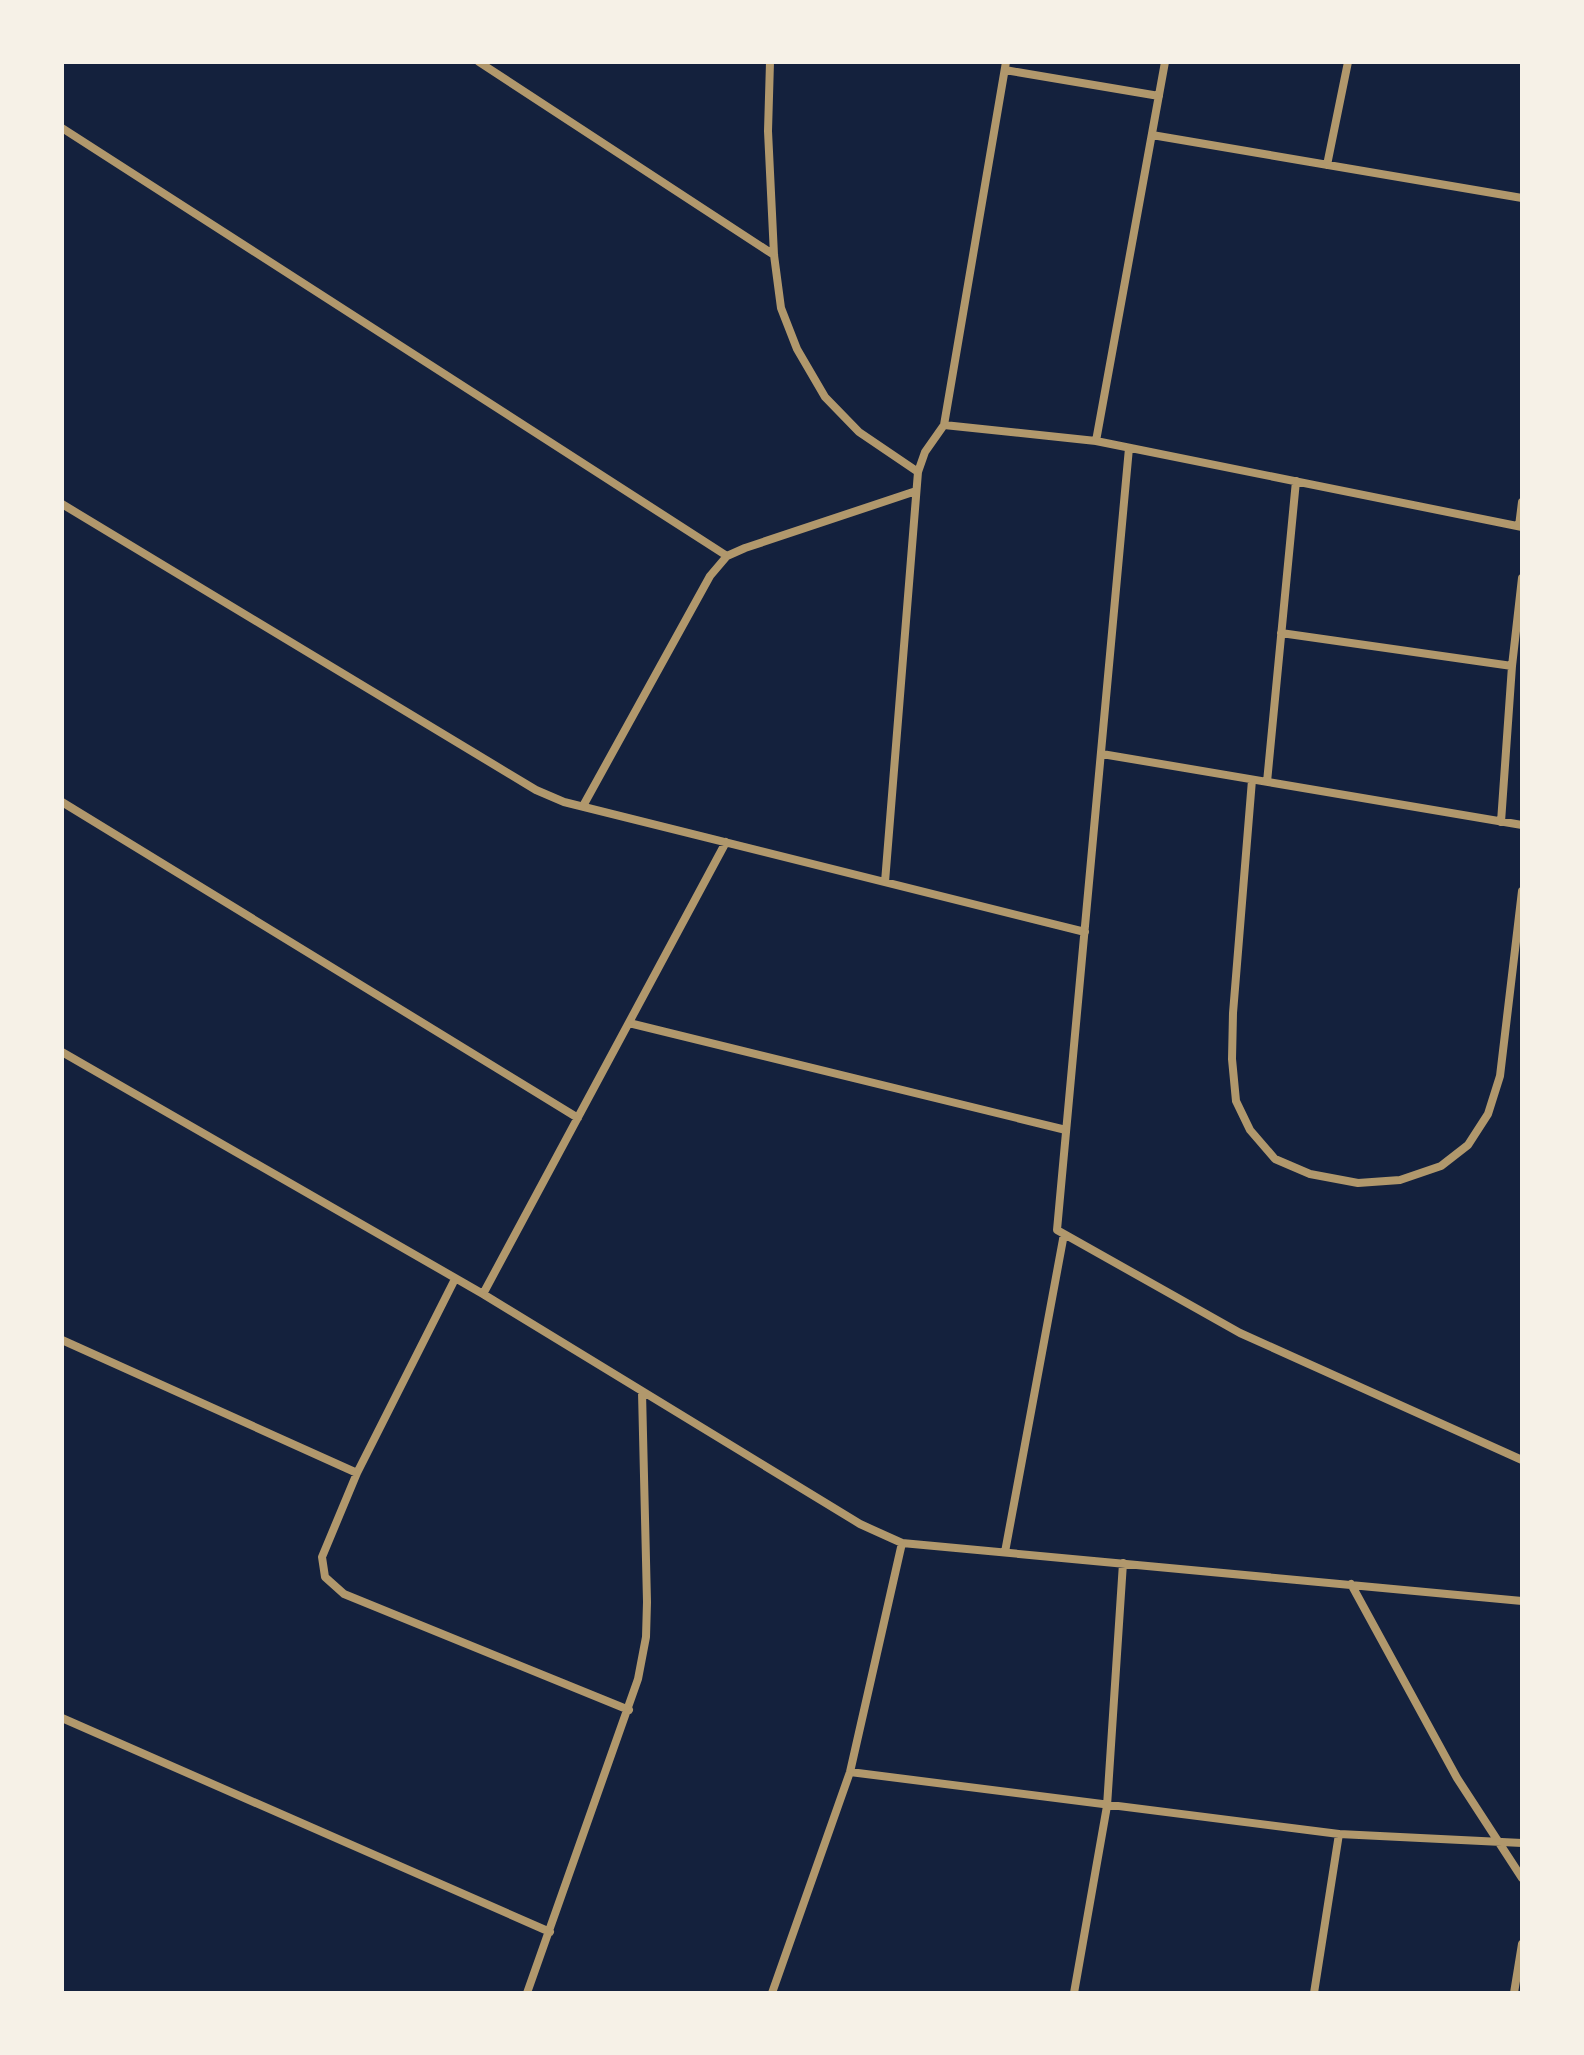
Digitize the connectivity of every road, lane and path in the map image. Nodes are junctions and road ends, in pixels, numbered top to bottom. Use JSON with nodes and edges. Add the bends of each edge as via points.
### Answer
{"nodes":[{"id":1,"x":479,"y":62,"type":"edge"},
{"id":2,"x":770,"y":62,"type":"edge"},
{"id":3,"x":1165,"y":62,"type":"edge"},
{"id":4,"x":1348,"y":62,"type":"edge"},
{"id":5,"x":1006,"y":66,"type":"edge"},
{"id":6,"x":1159,"y":96,"type":"junction"},
{"id":7,"x":62,"y":128,"type":"edge"},
{"id":8,"x":1152,"y":135,"type":"junction"},
{"id":9,"x":1327,"y":165,"type":"junction"},
{"id":10,"x":1522,"y":198,"type":"edge"},
{"id":11,"x":774,"y":255,"type":"junction"},
{"id":12,"x":944,"y":425,"type":"junction"},
{"id":13,"x":1096,"y":441,"type":"junction"},
{"id":14,"x":1129,"y":448,"type":"junction"},
{"id":15,"x":918,"y":472,"type":"junction"},
{"id":16,"x":1296,"y":481,"type":"junction"},
{"id":17,"x":916,"y":491,"type":"junction"},
{"id":18,"x":1522,"y":502,"type":"edge"},
{"id":19,"x":62,"y":504,"type":"edge"},
{"id":20,"x":1520,"y":526,"type":"edge"},
{"id":21,"x":727,"y":556,"type":"junction"},
{"id":22,"x":1522,"y":578,"type":"edge"},
{"id":23,"x":1281,"y":633,"type":"junction"},
{"id":24,"x":1512,"y":666,"type":"junction"},
{"id":25,"x":1102,"y":754,"type":"junction"},
{"id":26,"x":1252,"y":780,"type":"junction"},
{"id":27,"x":1267,"y":782,"type":"junction"},
{"id":28,"x":62,"y":802,"type":"edge"},
{"id":29,"x":583,"y":806,"type":"junction"},
{"id":30,"x":1501,"y":822,"type":"junction"},
{"id":31,"x":1522,"y":825,"type":"edge"},
{"id":32,"x":726,"y":842,"type":"junction"},
{"id":33,"x":885,"y":882,"type":"junction"},
{"id":34,"x":1522,"y":891,"type":"edge"},
{"id":35,"x":1085,"y":932,"type":"junction"},
{"id":36,"x":629,"y":1023,"type":"junction"},
{"id":37,"x":62,"y":1052,"type":"edge"},
{"id":38,"x":578,"y":1118,"type":"junction"},
{"id":39,"x":1066,"y":1130,"type":"junction"},
{"id":40,"x":1064,"y":1234,"type":"junction"},
{"id":41,"x":455,"y":1279,"type":"junction"},
{"id":42,"x":483,"y":1294,"type":"junction"},
{"id":43,"x":62,"y":1340,"type":"edge"},
{"id":44,"x":642,"y":1392,"type":"junction"},
{"id":45,"x":1522,"y":1460,"type":"edge"},
{"id":46,"x":357,"y":1473,"type":"junction"},
{"id":47,"x":902,"y":1543,"type":"junction"},
{"id":48,"x":1005,"y":1552,"type":"junction"},
{"id":49,"x":1123,"y":1563,"type":"junction"},
{"id":50,"x":1351,"y":1584,"type":"junction"},
{"id":51,"x":1522,"y":1601,"type":"edge"},
{"id":52,"x":629,"y":1710,"type":"junction"},
{"id":53,"x":62,"y":1718,"type":"edge"},
{"id":54,"x":850,"y":1772,"type":"junction"},
{"id":55,"x":1107,"y":1806,"type":"junction"},
{"id":56,"x":1339,"y":1834,"type":"junction"},
{"id":57,"x":1522,"y":1843,"type":"edge"},
{"id":58,"x":1499,"y":1844,"type":"junction"},
{"id":59,"x":1522,"y":1878,"type":"edge"},
{"id":60,"x":550,"y":1932,"type":"junction"},
{"id":61,"x":1522,"y":1944,"type":"edge"},
{"id":62,"x":527,"y":1993,"type":"edge"},
{"id":63,"x":772,"y":1993,"type":"edge"},
{"id":64,"x":1074,"y":1993,"type":"edge"},
{"id":65,"x":1314,"y":1993,"type":"edge"},
{"id":66,"x":1514,"y":1993,"type":"edge"}],
"edges":[{"from":1,"to":11,"type":"street"},
{"from":2,"to":11,"type":"street"},
{"from":3,"to":6,"type":"street"},
{"from":4,"to":9,"type":"street"},
{"from":5,"to":6,"type":"street"},
{"from":5,"to":12,"type":"street"},
{"from":6,"to":8,"type":"street"},
{"from":7,"to":21,"type":"street"},
{"from":8,"to":9,"type":"street"},
{"from":8,"to":13,"type":"street"},
{"from":9,"to":10,"type":"street"},
{"from":11,"to":15,"type":"street","via":[[781,308],[825,397],[859,432]]},
{"from":12,"to":13,"type":"street"},
{"from":12,"to":15,"type":"street"},
{"from":13,"to":14,"type":"street"},
{"from":14,"to":16,"type":"street"},
{"from":14,"to":25,"type":"street"},
{"from":15,"to":17,"type":"street"},
{"from":16,"to":20,"type":"street"},
{"from":16,"to":23,"type":"street"},
{"from":17,"to":21,"type":"street"},
{"from":17,"to":33,"type":"street"},
{"from":18,"to":20,"type":"street"},
{"from":19,"to":29,"type":"street","via":[[536,790]]},
{"from":21,"to":29,"type":"street","via":[[710,576]]},
{"from":22,"to":24,"type":"street"},
{"from":23,"to":24,"type":"street"},
{"from":23,"to":27,"type":"street"},
{"from":24,"to":30,"type":"street"},
{"from":25,"to":26,"type":"street"},
{"from":25,"to":35,"type":"street"},
{"from":26,"to":27,"type":"street"},
{"from":26,"to":34,"type":"street","via":[[1233,1013],[1236,1101],[1250,1130],[1275,1159],[1310,1174],[1358,1183],[1400,1180],[1441,1166],[1468,1145],[1488,1114],[1500,1076]]},
{"from":27,"to":30,"type":"street"},
{"from":28,"to":38,"type":"street"},
{"from":29,"to":32,"type":"street"},
{"from":30,"to":31,"type":"street"},
{"from":32,"to":33,"type":"street"},
{"from":32,"to":36,"type":"street"},
{"from":33,"to":35,"type":"street"},
{"from":35,"to":39,"type":"street"},
{"from":36,"to":38,"type":"street"},
{"from":36,"to":39,"type":"street"},
{"from":37,"to":41,"type":"street"},
{"from":38,"to":42,"type":"street"},
{"from":39,"to":40,"type":"street","via":[[1057,1230]]},
{"from":40,"to":45,"type":"street","via":[[1240,1333]]},
{"from":40,"to":48,"type":"street"},
{"from":41,"to":42,"type":"street"},
{"from":41,"to":46,"type":"street"},
{"from":42,"to":44,"type":"street"},
{"from":43,"to":46,"type":"street"},
{"from":44,"to":47,"type":"street","via":[[860,1524]]},
{"from":44,"to":52,"type":"street","via":[[646,1637]]},
{"from":46,"to":52,"type":"street","via":[[322,1557],[325,1577],[344,1594]]},
{"from":47,"to":48,"type":"street"},
{"from":47,"to":54,"type":"street"},
{"from":48,"to":49,"type":"street"},
{"from":49,"to":50,"type":"street"},
{"from":49,"to":55,"type":"street"},
{"from":50,"to":51,"type":"street"},
{"from":50,"to":58,"type":"street"},
{"from":52,"to":60,"type":"street"},
{"from":53,"to":60,"type":"street"},
{"from":54,"to":55,"type":"street"},
{"from":54,"to":63,"type":"street"},
{"from":55,"to":56,"type":"street"},
{"from":55,"to":64,"type":"street"},
{"from":56,"to":58,"type":"street"},
{"from":56,"to":65,"type":"street"},
{"from":57,"to":58,"type":"street"},
{"from":58,"to":59,"type":"street"},
{"from":60,"to":62,"type":"street"},
{"from":61,"to":66,"type":"street"}]}
